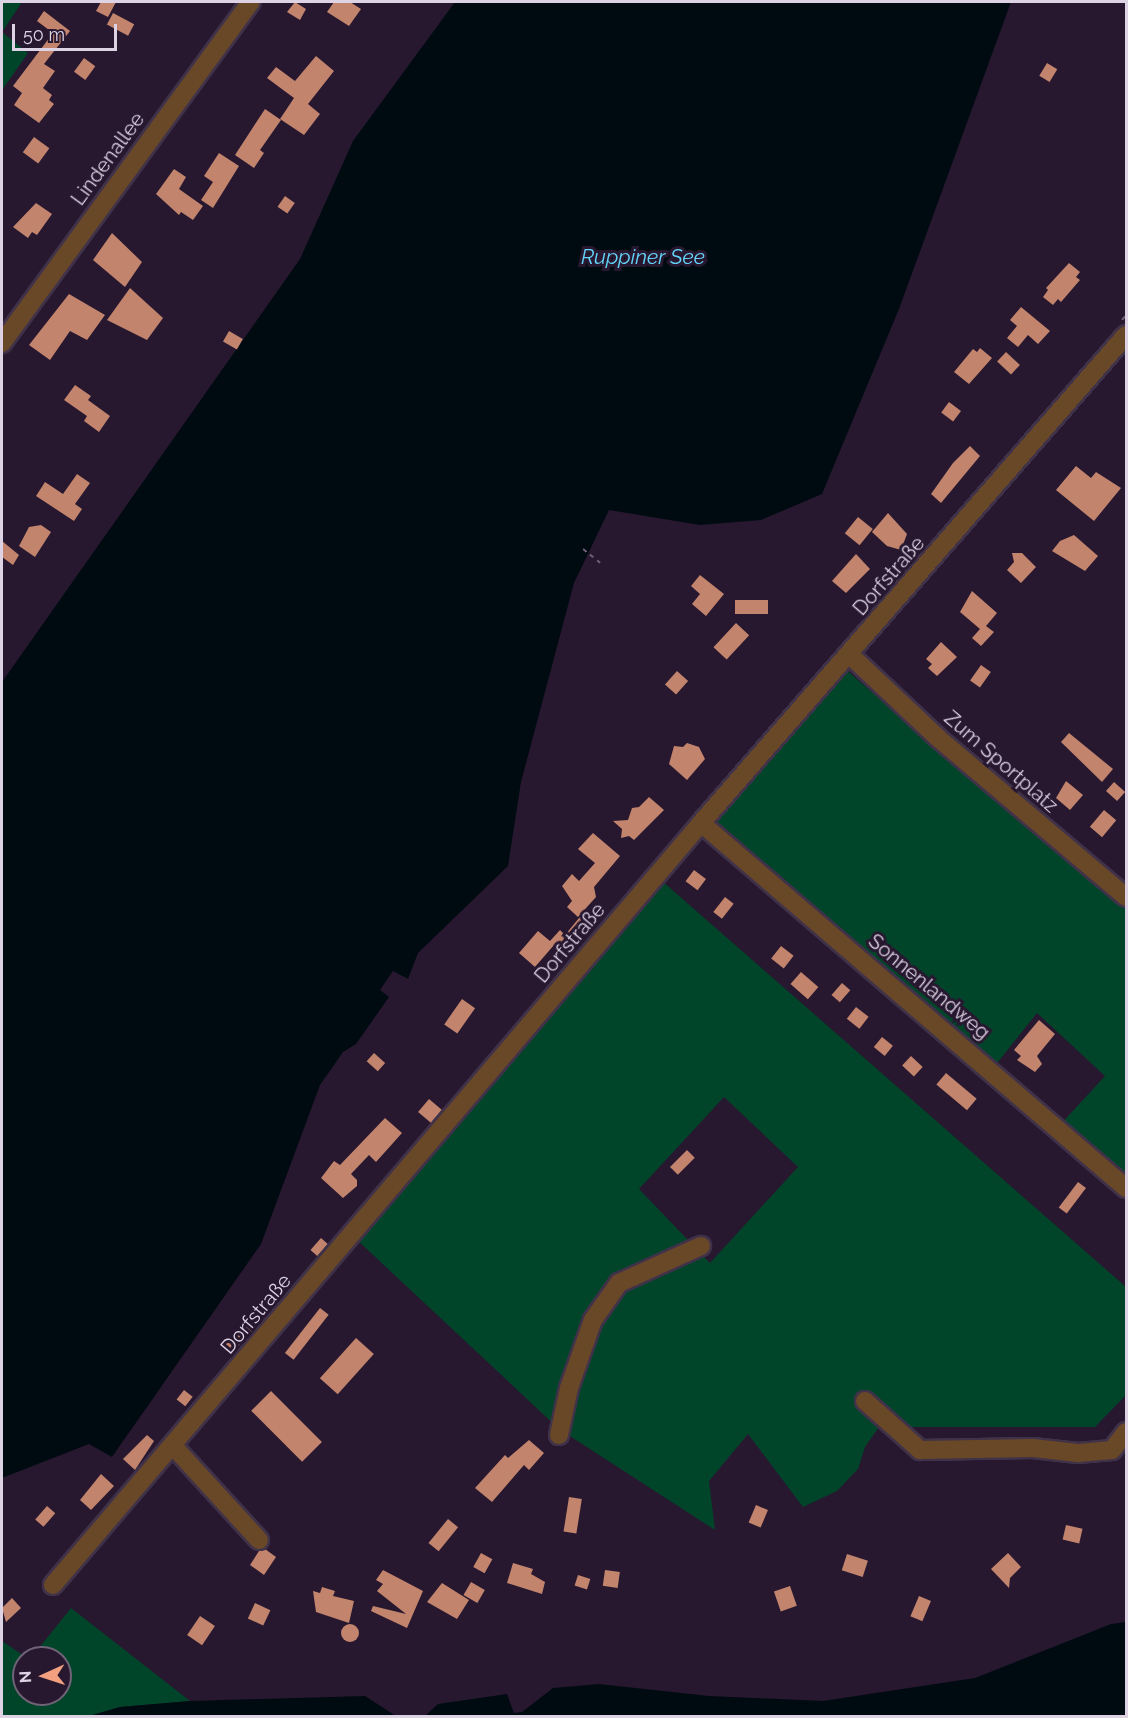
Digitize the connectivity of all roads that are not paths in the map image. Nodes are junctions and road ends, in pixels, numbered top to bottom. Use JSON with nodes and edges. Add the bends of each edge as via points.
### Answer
{"nodes":[{"id":1,"x":251,"y":2,"type":"edge"},
{"id":2,"x":1126,"y":334,"type":"edge"},
{"id":3,"x":2,"y":343,"type":"edge"},
{"id":4,"x":850,"y":655,"type":"junction"},
{"id":5,"x":701,"y":823,"type":"junction"},
{"id":6,"x":1126,"y":897,"type":"edge"},
{"id":7,"x":1126,"y":1188,"type":"edge"},
{"id":8,"x":701,"y":1246,"type":"dead end"},
{"id":9,"x":865,"y":1401,"type":"dead end"},
{"id":10,"x":1126,"y":1432,"type":"edge"},
{"id":11,"x":559,"y":1435,"type":"dead end"},
{"id":12,"x":174,"y":1447,"type":"junction"},
{"id":13,"x":259,"y":1540,"type":"dead end"},
{"id":14,"x":53,"y":1585,"type":"dead end"}],
"edges":[{"from":1,"to":3,"type":"street","name":"Lindenallee"},
{"from":2,"to":4,"type":"street","name":"Dorfstraße"},
{"from":4,"to":5,"type":"street","name":"Dorfstraße"},
{"from":4,"to":6,"type":"street","name":"Zum Sportplatz","via":[[938,738]]},
{"from":5,"to":7,"type":"street","name":"Sonnenlandweg"},
{"from":5,"to":12,"type":"street","name":"Dorfstraße"},
{"from":8,"to":11,"type":"street","via":[[619,1283],[593,1320],[569,1388]]},
{"from":9,"to":10,"type":"street","via":[[920,1450],[1033,1448],[1078,1453],[1112,1450]]},
{"from":12,"to":13,"type":"street"},
{"from":12,"to":14,"type":"street","name":"Dorfstraße"}]}
